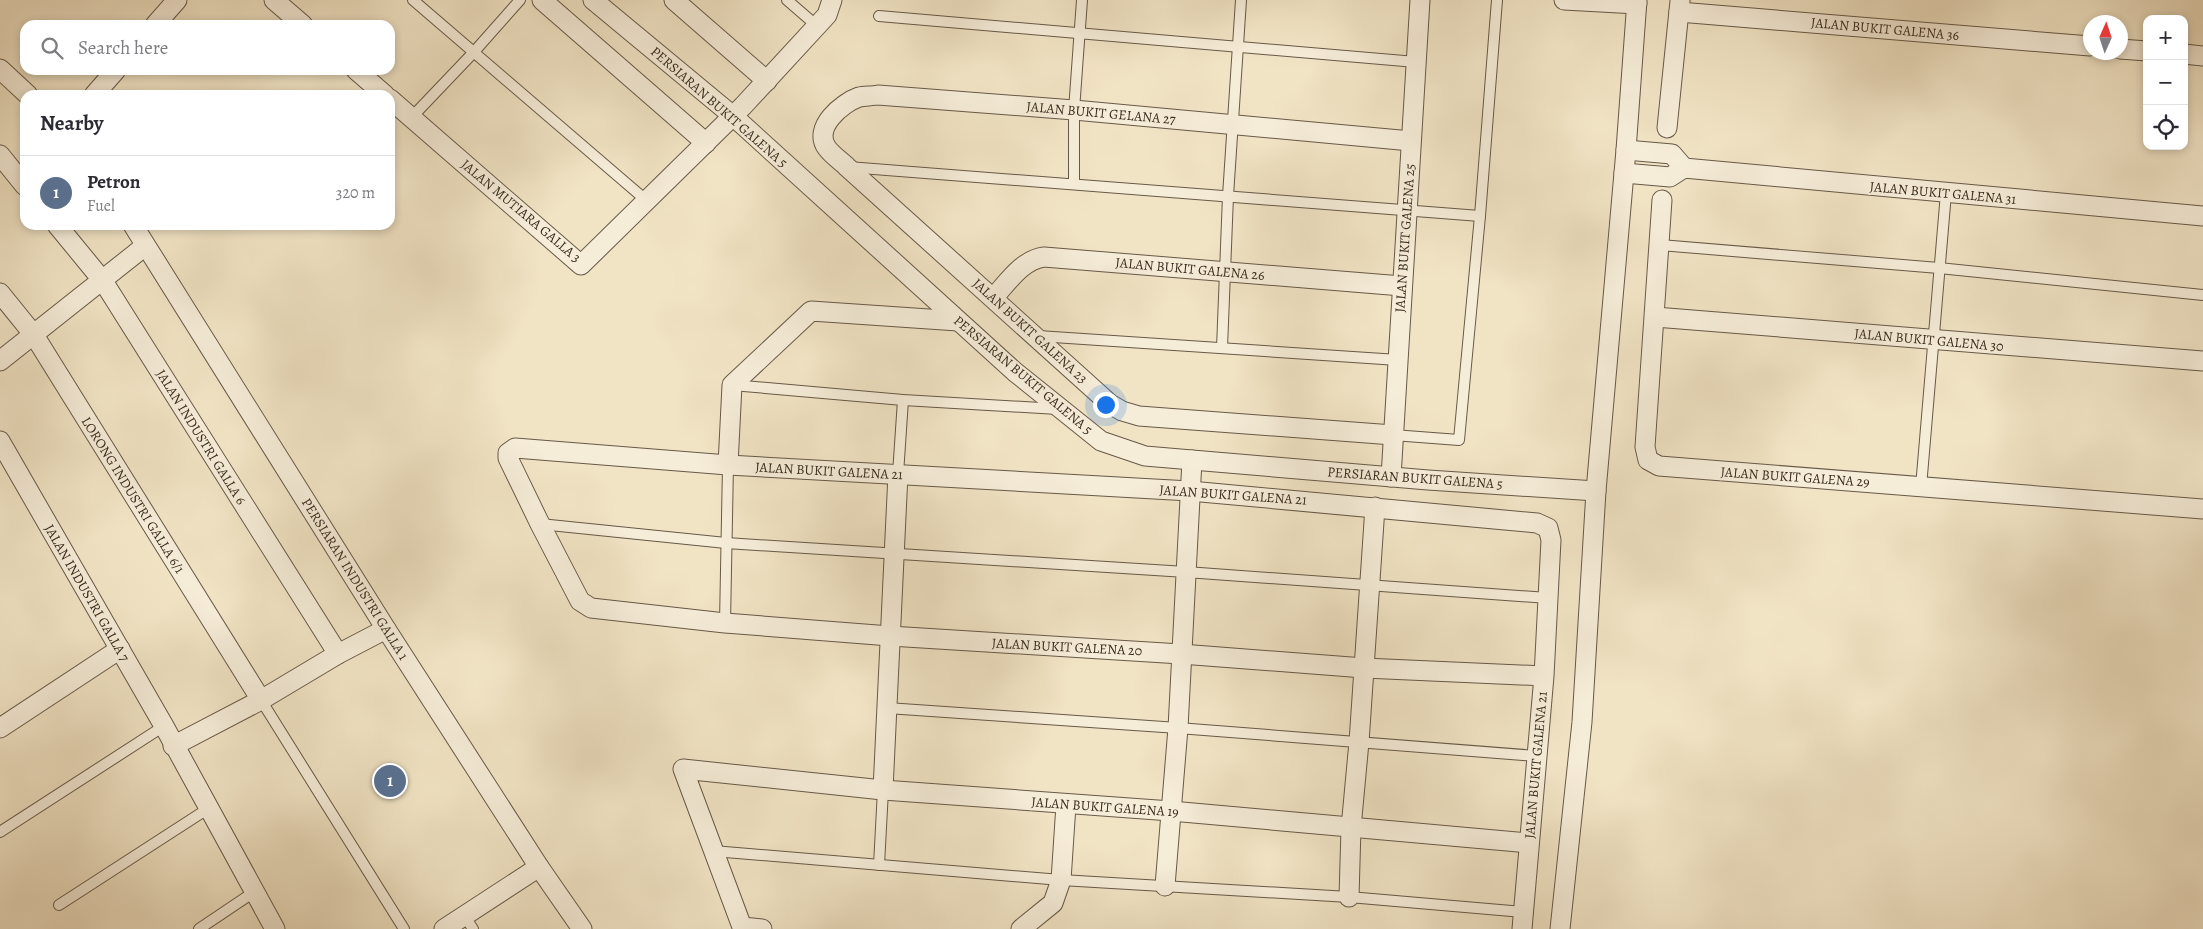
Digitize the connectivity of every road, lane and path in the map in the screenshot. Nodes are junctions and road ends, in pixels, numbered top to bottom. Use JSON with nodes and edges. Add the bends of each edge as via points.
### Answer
{"nodes":[{"id":1,"x":177,"y":0,"type":"edge"},
{"id":2,"x":274,"y":0,"type":"edge"},
{"id":3,"x":413,"y":0,"type":"edge"},
{"id":4,"x":520,"y":0,"type":"edge"},
{"id":5,"x":542,"y":0,"type":"edge"},
{"id":6,"x":593,"y":0,"type":"edge"},
{"id":7,"x":674,"y":0,"type":"edge"},
{"id":8,"x":787,"y":0,"type":"edge"},
{"id":9,"x":832,"y":0,"type":"edge"},
{"id":10,"x":1082,"y":0,"type":"edge"},
{"id":11,"x":1241,"y":0,"type":"edge"},
{"id":12,"x":1420,"y":0,"type":"edge"},
{"id":13,"x":1497,"y":0,"type":"edge"},
{"id":14,"x":1564,"y":0,"type":"edge"},
{"id":15,"x":1637,"y":2,"type":"edge"},
{"id":16,"x":1680,"y":6,"type":"edge"},
{"id":17,"x":879,"y":16,"type":"dead end"},
{"id":18,"x":159,"y":20,"type":"edge"},
{"id":19,"x":298,"y":20,"type":"edge"},
{"id":20,"x":817,"y":26,"type":"junction"},
{"id":21,"x":1080,"y":34,"type":"junction"},
{"id":22,"x":2083,"y":45,"type":"edge"},
{"id":23,"x":1238,"y":47,"type":"junction"},
{"id":24,"x":2128,"y":50,"type":"edge"},
{"id":25,"x":2143,"y":51,"type":"edge"},
{"id":26,"x":473,"y":53,"type":"junction"},
{"id":27,"x":2188,"y":54,"type":"edge"},
{"id":28,"x":2203,"y":56,"type":"edge"},
{"id":29,"x":1416,"y":62,"type":"junction"},
{"id":30,"x":0,"y":68,"type":"edge"},
{"id":31,"x":112,"y":75,"type":"edge"},
{"id":32,"x":362,"y":75,"type":"edge"},
{"id":33,"x":767,"y":81,"type":"junction"},
{"id":34,"x":23,"y":90,"type":"edge"},
{"id":35,"x":98,"y":90,"type":"edge"},
{"id":36,"x":379,"y":90,"type":"edge"},
{"id":37,"x":395,"y":104,"type":"edge"},
{"id":38,"x":1074,"y":110,"type":"junction"},
{"id":39,"x":733,"y":116,"type":"junction"},
{"id":40,"x":411,"y":118,"type":"junction"},
{"id":41,"x":1233,"y":125,"type":"junction"},
{"id":42,"x":1667,"y":128,"type":"dead end"},
{"id":43,"x":1411,"y":141,"type":"junction"},
{"id":44,"x":706,"y":144,"type":"junction"},
{"id":45,"x":827,"y":148,"type":"joint"},
{"id":46,"x":1626,"y":150,"type":"junction"},
{"id":47,"x":0,"y":155,"type":"edge"},
{"id":48,"x":848,"y":167,"type":"junction"},
{"id":49,"x":1684,"y":168,"type":"junction"},
{"id":50,"x":1624,"y":174,"type":"junction"},
{"id":51,"x":20,"y":180,"type":"edge"},
{"id":52,"x":1074,"y":184,"type":"junction"},
{"id":53,"x":1946,"y":193,"type":"junction"},
{"id":54,"x":1228,"y":196,"type":"junction"},
{"id":55,"x":1662,"y":200,"type":"dead end"},
{"id":56,"x":646,"y":201,"type":"junction"},
{"id":57,"x":1407,"y":210,"type":"junction"},
{"id":58,"x":1480,"y":216,"type":"junction"},
{"id":59,"x":2203,"y":216,"type":"edge"},
{"id":60,"x":61,"y":230,"type":"edge"},
{"id":61,"x":136,"y":230,"type":"edge"},
{"id":62,"x":1660,"y":245,"type":"junction"},
{"id":63,"x":145,"y":246,"type":"junction"},
{"id":64,"x":1939,"y":268,"type":"junction"},
{"id":65,"x":1224,"y":271,"type":"junction"},
{"id":66,"x":103,"y":281,"type":"junction"},
{"id":67,"x":1402,"y":286,"type":"junction"},
{"id":68,"x":0,"y":294,"type":"edge"},
{"id":69,"x":2203,"y":295,"type":"edge"},
{"id":70,"x":994,"y":298,"type":"junction"},
{"id":71,"x":1655,"y":317,"type":"junction"},
{"id":72,"x":958,"y":321,"type":"junction"},
{"id":73,"x":34,"y":335,"type":"junction"},
{"id":74,"x":1035,"y":336,"type":"junction"},
{"id":75,"x":1933,"y":340,"type":"junction"},
{"id":76,"x":1222,"y":348,"type":"junction"},
{"id":77,"x":1398,"y":360,"type":"junction"},
{"id":78,"x":2203,"y":361,"type":"edge"},
{"id":79,"x":0,"y":362,"type":"edge"},
{"id":80,"x":732,"y":385,"type":"junction"},
{"id":81,"x":903,"y":400,"type":"junction"},
{"id":82,"x":1062,"y":409,"type":"junction"},
{"id":83,"x":1393,"y":435,"type":"junction"},
{"id":84,"x":0,"y":441,"type":"edge"},
{"id":85,"x":1192,"y":460,"type":"junction"},
{"id":86,"x":728,"y":465,"type":"junction"},
{"id":87,"x":898,"y":474,"type":"junction"},
{"id":88,"x":1390,"y":477,"type":"junction"},
{"id":89,"x":1921,"y":487,"type":"junction"},
{"id":90,"x":1190,"y":491,"type":"junction"},
{"id":91,"x":1596,"y":491,"type":"junction"},
{"id":92,"x":1375,"y":507,"type":"junction"},
{"id":93,"x":2203,"y":509,"type":"edge"},
{"id":94,"x":540,"y":524,"type":"junction"},
{"id":95,"x":726,"y":543,"type":"junction"},
{"id":96,"x":894,"y":552,"type":"junction"},
{"id":97,"x":1186,"y":572,"type":"junction"},
{"id":98,"x":1370,"y":586,"type":"junction"},
{"id":99,"x":1548,"y":598,"type":"junction"},
{"id":100,"x":724,"y":623,"type":"junction"},
{"id":101,"x":386,"y":630,"type":"junction"},
{"id":102,"x":890,"y":636,"type":"junction"},
{"id":103,"x":120,"y":649,"type":"junction"},
{"id":104,"x":338,"y":654,"type":"junction"},
{"id":105,"x":1181,"y":654,"type":"junction"},
{"id":106,"x":1364,"y":668,"type":"junction"},
{"id":107,"x":1544,"y":676,"type":"junction"},
{"id":108,"x":261,"y":700,"type":"junction"},
{"id":109,"x":887,"y":708,"type":"junction"},
{"id":110,"x":164,"y":726,"type":"junction"},
{"id":111,"x":0,"y":728,"type":"edge"},
{"id":112,"x":1178,"y":728,"type":"junction"},
{"id":113,"x":1359,"y":742,"type":"junction"},
{"id":114,"x":173,"y":746,"type":"junction"},
{"id":115,"x":1537,"y":756,"type":"junction"},
{"id":116,"x":883,"y":790,"type":"junction"},
{"id":117,"x":1066,"y":805,"type":"junction"},
{"id":118,"x":208,"y":808,"type":"junction"},
{"id":119,"x":1171,"y":811,"type":"junction"},
{"id":120,"x":1351,"y":828,"type":"junction"},
{"id":121,"x":0,"y":832,"type":"edge"},
{"id":122,"x":1528,"y":843,"type":"junction"},
{"id":123,"x":714,"y":851,"type":"junction"},
{"id":124,"x":880,"y":865,"type":"junction"},
{"id":125,"x":538,"y":867,"type":"junction"},
{"id":126,"x":1061,"y":880,"type":"junction"},
{"id":127,"x":1165,"y":886,"type":"junction"},
{"id":128,"x":254,"y":892,"type":"junction"},
{"id":129,"x":1349,"y":897,"type":"junction"},
{"id":130,"x":59,"y":905,"type":"dead end"},
{"id":131,"x":1523,"y":921,"type":"edge"},
{"id":132,"x":469,"y":922,"type":"edge"},
{"id":133,"x":199,"y":929,"type":"edge"},
{"id":134,"x":275,"y":929,"type":"edge"},
{"id":135,"x":404,"y":929,"type":"edge"},
{"id":136,"x":444,"y":929,"type":"edge"},
{"id":137,"x":582,"y":929,"type":"edge"},
{"id":138,"x":762,"y":929,"type":"edge"},
{"id":139,"x":1021,"y":929,"type":"edge"},
{"id":140,"x":1560,"y":929,"type":"edge"}],
"edges":[{"from":1,"to":18,"type":"street"},
{"from":2,"to":19,"type":"street"},
{"from":3,"to":26,"type":"lane"},
{"from":4,"to":26,"type":"lane"},
{"from":5,"to":44,"type":"street"},
{"from":6,"to":39,"type":"street","name":"PERSIARAN BUKIT GALENA 5"},
{"from":7,"to":33,"type":"street"},
{"from":8,"to":20,"type":"lane"},
{"from":9,"to":20,"type":"street","name":"JALAN MUTIARA GALLA 3","via":[[827,15]]},
{"from":10,"to":21,"type":"lane"},
{"from":11,"to":23,"type":"lane"},
{"from":12,"to":29,"type":"street","name":"JALAN BUKIT GALENA 25"},
{"from":13,"to":58,"type":"lane"},
{"from":14,"to":15,"type":"street"},
{"from":15,"to":46,"type":"street"},
{"from":16,"to":22,"type":"street","name":"JALAN BUKIT GALENA 36"},
{"from":16,"to":42,"type":"street"},
{"from":17,"to":21,"type":"lane"},
{"from":20,"to":33,"type":"street","name":"JALAN MUTIARA GALLA 3"},
{"from":21,"to":23,"type":"lane"},
{"from":21,"to":38,"type":"lane"},
{"from":23,"to":29,"type":"lane"},
{"from":23,"to":41,"type":"lane"},
{"from":24,"to":25,"type":"street"},
{"from":26,"to":40,"type":"lane"},
{"from":26,"to":56,"type":"lane"},
{"from":27,"to":28,"type":"street"},
{"from":29,"to":43,"type":"street","name":"JALAN BUKIT GALENA 25"},
{"from":30,"to":34,"type":"street"},
{"from":31,"to":35,"type":"street"},
{"from":32,"to":36,"type":"street"},
{"from":33,"to":39,"type":"street","name":"JALAN MUTIARA GALLA 3"},
{"from":37,"to":40,"type":"street","name":"JALAN MUTIARA GALLA 3"},
{"from":38,"to":41,"type":"street","name":"JALAN BUKIT GELANA 27"},
{"from":38,"to":45,"type":"street","name":"JALAN BUKIT GELANA 27","via":[[878,95],[859,97],[842,106],[830,118],[823,140]]},
{"from":38,"to":52,"type":"lane"},
{"from":39,"to":44,"type":"street","name":"JALAN MUTIARA GALLA 3"},
{"from":39,"to":72,"type":"street","name":"PERSIARAN BUKIT GALENA 5"},
{"from":40,"to":56,"type":"street","name":"JALAN MUTIARA GALLA 3","via":[[582,265]]},
{"from":41,"to":43,"type":"street","name":"JALAN BUKIT GELANA 27"},
{"from":41,"to":54,"type":"lane"},
{"from":43,"to":57,"type":"street","name":"JALAN BUKIT GALENA 25"},
{"from":44,"to":56,"type":"street","name":"JALAN MUTIARA GALLA 3"},
{"from":45,"to":48,"type":"street","name":"JALAN BUKIT GALENA 23"},
{"from":46,"to":49,"type":"street","via":[[1672,154]]},
{"from":46,"to":50,"type":"street"},
{"from":47,"to":51,"type":"street"},
{"from":48,"to":52,"type":"lane"},
{"from":48,"to":70,"type":"street","name":"JALAN BUKIT GALENA 23"},
{"from":49,"to":50,"type":"street","name":"JALAN BUKIT GALENA 31","via":[[1670,177]]},
{"from":49,"to":53,"type":"street","name":"JALAN BUKIT GALENA 31"},
{"from":50,"to":91,"type":"street"},
{"from":52,"to":54,"type":"lane"},
{"from":53,"to":59,"type":"street","name":"JALAN BUKIT GALENA 31"},
{"from":53,"to":64,"type":"lane"},
{"from":54,"to":57,"type":"lane"},
{"from":54,"to":65,"type":"lane"},
{"from":55,"to":62,"type":"street","name":"JALAN BUKIT GALENA 29"},
{"from":57,"to":58,"type":"lane"},
{"from":57,"to":67,"type":"street","name":"JALAN BUKIT GALENA 25"},
{"from":58,"to":83,"type":"lane","via":[[1459,440]]},
{"from":60,"to":66,"type":"street","name":"JALAN INDUSTRI GALLA 6"},
{"from":61,"to":63,"type":"street","name":"PERSIARAN INDUSTRI GALLA 1"},
{"from":62,"to":64,"type":"lane"},
{"from":62,"to":71,"type":"street","name":"JALAN BUKIT GALENA 29"},
{"from":63,"to":66,"type":"street"},
{"from":63,"to":101,"type":"street","name":"PERSIARAN INDUSTRI GALLA 1"},
{"from":64,"to":69,"type":"lane"},
{"from":64,"to":75,"type":"lane"},
{"from":65,"to":67,"type":"street","name":"JALAN BUKIT GALENA 26"},
{"from":65,"to":70,"type":"street","name":"JALAN BUKIT GALENA 26","via":[[1037,258],[1021,268]]},
{"from":65,"to":76,"type":"lane"},
{"from":66,"to":73,"type":"street"},
{"from":66,"to":104,"type":"street","name":"JALAN INDUSTRI GALLA 6"},
{"from":67,"to":77,"type":"street","name":"JALAN BUKIT GALENA 25"},
{"from":68,"to":73,"type":"street","name":"LORONG INDUSTRI GALLA 6/1"},
{"from":70,"to":74,"type":"street","name":"JALAN BUKIT GALENA 23"},
{"from":71,"to":75,"type":"street","name":"JALAN BUKIT GALENA 30"},
{"from":71,"to":89,"type":"street","name":"JALAN BUKIT GALENA 29","via":[[1645,447],[1648,460],[1659,466]]},
{"from":72,"to":80,"type":"street","via":[[811,311]]},
{"from":72,"to":82,"type":"street","name":"PERSIARAN BUKIT GALENA 5","via":[[1014,372]]},
{"from":73,"to":79,"type":"street"},
{"from":73,"to":108,"type":"street","name":"LORONG INDUSTRI GALLA 6/1"},
{"from":74,"to":76,"type":"lane"},
{"from":74,"to":83,"type":"street","name":"JALAN BUKIT GALENA 23","via":[[1110,404],[1139,416]]},
{"from":75,"to":78,"type":"street","name":"JALAN BUKIT GALENA 30"},
{"from":75,"to":89,"type":"lane"},
{"from":76,"to":77,"type":"lane"},
{"from":77,"to":83,"type":"street","name":"JALAN BUKIT GALENA 25"},
{"from":80,"to":81,"type":"lane"},
{"from":80,"to":86,"type":"street"},
{"from":81,"to":82,"type":"lane"},
{"from":81,"to":87,"type":"lane"},
{"from":82,"to":85,"type":"street","name":"PERSIARAN BUKIT GALENA 5","via":[[1101,441],[1145,456]]},
{"from":83,"to":88,"type":"street","name":"JALAN BUKIT GALENA 25"},
{"from":84,"to":103,"type":"street","name":"JALAN INDUSTRI GALLA 7"},
{"from":85,"to":88,"type":"street","name":"PERSIARAN BUKIT GALENA 5"},
{"from":85,"to":90,"type":"street"},
{"from":86,"to":87,"type":"street","name":"JALAN BUKIT GALENA 21"},
{"from":86,"to":94,"type":"street","name":"JALAN BUKIT GALENA 21","via":[[515,448],[508,453],[508,458]]},
{"from":86,"to":95,"type":"lane"},
{"from":87,"to":90,"type":"street","name":"JALAN BUKIT GALENA 21"},
{"from":87,"to":96,"type":"street"},
{"from":88,"to":91,"type":"street","name":"PERSIARAN BUKIT GALENA 5"},
{"from":89,"to":93,"type":"street","name":"JALAN BUKIT GALENA 29"},
{"from":90,"to":92,"type":"street","name":"JALAN BUKIT GALENA 21"},
{"from":90,"to":97,"type":"street"},
{"from":91,"to":140,"type":"street","via":[[1582,722]]},
{"from":92,"to":98,"type":"street"},
{"from":92,"to":99,"type":"street","name":"JALAN BUKIT GALENA 21","via":[[1537,523],[1548,528]]},
{"from":94,"to":95,"type":"lane"},
{"from":94,"to":100,"type":"street","name":"JALAN BUKIT GALENA 20","via":[[580,601],[591,608]]},
{"from":95,"to":96,"type":"lane"},
{"from":95,"to":100,"type":"lane"},
{"from":96,"to":97,"type":"lane"},
{"from":96,"to":102,"type":"street"},
{"from":97,"to":98,"type":"lane"},
{"from":97,"to":105,"type":"street"},
{"from":98,"to":99,"type":"lane"},
{"from":98,"to":106,"type":"street"},
{"from":99,"to":107,"type":"street","name":"JALAN BUKIT GALENA 21"},
{"from":100,"to":102,"type":"street","name":"JALAN BUKIT GALENA 20"},
{"from":101,"to":104,"type":"street"},
{"from":101,"to":125,"type":"street","name":"PERSIARAN INDUSTRI GALLA 1"},
{"from":102,"to":105,"type":"street","name":"JALAN BUKIT GALENA 20"},
{"from":102,"to":109,"type":"street"},
{"from":103,"to":110,"type":"street","name":"JALAN INDUSTRI GALLA 7"},
{"from":103,"to":111,"type":"street"},
{"from":104,"to":108,"type":"street"},
{"from":105,"to":106,"type":"street","name":"JALAN BUKIT GALENA 20"},
{"from":105,"to":112,"type":"street"},
{"from":106,"to":107,"type":"street","name":"JALAN BUKIT GALENA 20"},
{"from":106,"to":113,"type":"street"},
{"from":107,"to":115,"type":"street","name":"JALAN BUKIT GALENA 21"},
{"from":108,"to":114,"type":"street"},
{"from":108,"to":135,"type":"lane"},
{"from":109,"to":112,"type":"lane"},
{"from":109,"to":116,"type":"street"},
{"from":110,"to":114,"type":"street","name":"JALAN INDUSTRI GALLA 7"},
{"from":110,"to":121,"type":"lane"},
{"from":112,"to":113,"type":"lane"},
{"from":112,"to":119,"type":"street"},
{"from":113,"to":115,"type":"lane"},
{"from":113,"to":120,"type":"street"},
{"from":114,"to":118,"type":"street","name":"JALAN INDUSTRI GALLA 7"},
{"from":115,"to":122,"type":"street","name":"JALAN BUKIT GALENA 21"},
{"from":116,"to":117,"type":"street","name":"JALAN BUKIT GALENA 19"},
{"from":116,"to":123,"type":"street","name":"JALAN BUKIT GALENA 19","via":[[682,769]]},
{"from":116,"to":124,"type":"lane"},
{"from":117,"to":119,"type":"street","name":"JALAN BUKIT GALENA 19"},
{"from":117,"to":126,"type":"street"},
{"from":118,"to":128,"type":"street","name":"JALAN INDUSTRI GALLA 7"},
{"from":118,"to":130,"type":"lane"},
{"from":119,"to":120,"type":"street","name":"JALAN BUKIT GALENA 19"},
{"from":119,"to":127,"type":"street"},
{"from":120,"to":122,"type":"street","name":"JALAN BUKIT GALENA 19"},
{"from":120,"to":129,"type":"street"},
{"from":122,"to":131,"type":"street","name":"JALAN BUKIT GALENA 21"},
{"from":123,"to":124,"type":"lane"},
{"from":123,"to":138,"type":"street","via":[[742,927]]},
{"from":124,"to":126,"type":"lane"},
{"from":125,"to":132,"type":"street"},
{"from":125,"to":137,"type":"street","name":"PERSIARAN INDUSTRI GALLA 1"},
{"from":126,"to":127,"type":"lane"},
{"from":126,"to":139,"type":"street","via":[[1053,903]]},
{"from":127,"to":129,"type":"lane"},
{"from":128,"to":133,"type":"lane"},
{"from":128,"to":134,"type":"street","name":"JALAN INDUSTRI GALLA 7"},
{"from":129,"to":131,"type":"lane"},
{"from":132,"to":136,"type":"street"}]}
